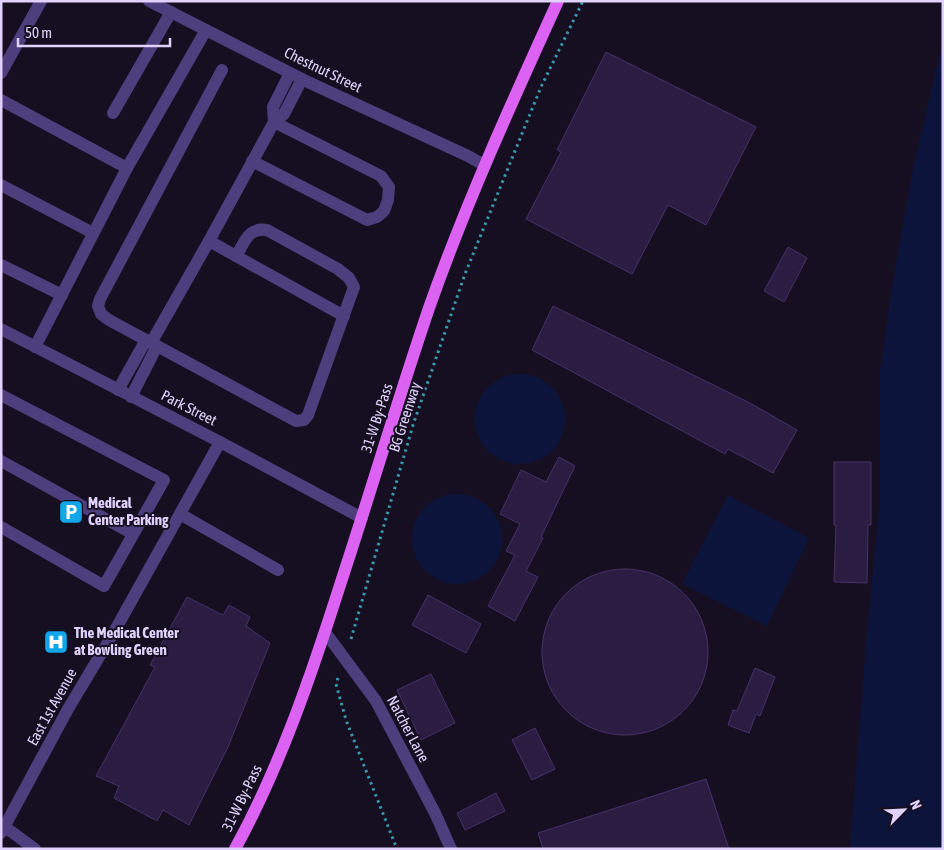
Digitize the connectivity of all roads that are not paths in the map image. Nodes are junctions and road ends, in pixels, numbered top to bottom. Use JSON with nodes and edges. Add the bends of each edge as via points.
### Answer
{"nodes":[{"id":1,"x":40,"y":1,"type":"edge"},
{"id":2,"x":149,"y":1,"type":"edge"},
{"id":3,"x":558,"y":1,"type":"edge"},
{"id":4,"x":170,"y":12,"type":"junction"},
{"id":5,"x":206,"y":30,"type":"junction"},
{"id":6,"x":222,"y":70,"type":"dead end"},
{"id":7,"x":1,"y":73,"type":"edge"},
{"id":8,"x":290,"y":73,"type":"junction"},
{"id":9,"x":302,"y":79,"type":"junction"},
{"id":10,"x":1,"y":100,"type":"edge"},
{"id":11,"x":113,"y":113,"type":"dead end"},
{"id":12,"x":274,"y":122,"type":"junction"},
{"id":13,"x":252,"y":161,"type":"junction"},
{"id":14,"x":484,"y":166,"type":"junction"},
{"id":15,"x":127,"y":168,"type":"junction"},
{"id":16,"x":1,"y":185,"type":"edge"},
{"id":17,"x":93,"y":233,"type":"junction"},
{"id":18,"x":209,"y":241,"type":"junction"},
{"id":19,"x":236,"y":256,"type":"junction"},
{"id":20,"x":1,"y":265,"type":"edge"},
{"id":21,"x":62,"y":295,"type":"junction"},
{"id":22,"x":344,"y":316,"type":"junction"},
{"id":23,"x":1,"y":329,"type":"edge"},
{"id":24,"x":152,"y":343,"type":"junction"},
{"id":25,"x":35,"y":347,"type":"junction"},
{"id":26,"x":118,"y":390,"type":"junction"},
{"id":27,"x":1,"y":395,"type":"edge"},
{"id":28,"x":131,"y":397,"type":"junction"},
{"id":29,"x":220,"y":442,"type":"junction"},
{"id":30,"x":1,"y":461,"type":"edge"},
{"id":31,"x":180,"y":514,"type":"junction"},
{"id":32,"x":362,"y":518,"type":"junction"},
{"id":33,"x":1,"y":527,"type":"edge"},
{"id":34,"x":133,"y":534,"type":"junction"},
{"id":35,"x":278,"y":570,"type":"dead end"},
{"id":36,"x":325,"y":632,"type":"junction"},
{"id":37,"x":2,"y":828,"type":"edge"},
{"id":38,"x":34,"y":849,"type":"edge"},
{"id":39,"x":235,"y":849,"type":"edge"},
{"id":40,"x":451,"y":849,"type":"edge"}],
"edges":[{"from":1,"to":7,"type":"street"},
{"from":2,"to":4,"type":"street","name":"Chestnut Street"},
{"from":3,"to":14,"type":"main road","name":"31-W By-Pass"},
{"from":4,"to":5,"type":"street","name":"Chestnut Street"},
{"from":4,"to":11,"type":"street"},
{"from":5,"to":8,"type":"street","name":"Chestnut Street"},
{"from":5,"to":15,"type":"street"},
{"from":6,"to":24,"type":"street","via":[[98,306],[101,314],[109,320]]},
{"from":8,"to":9,"type":"street","name":"Chestnut Street"},
{"from":8,"to":12,"type":"street","via":[[273,107]]},
{"from":9,"to":12,"type":"street","via":[[284,114]]},
{"from":9,"to":14,"type":"street","name":"Chestnut Street"},
{"from":10,"to":15,"type":"street"},
{"from":12,"to":13,"type":"street"},
{"from":12,"to":13,"type":"street","via":[[381,176],[389,187],[384,211],[377,218],[367,220]]},
{"from":13,"to":18,"type":"street"},
{"from":14,"to":32,"type":"main road","name":"31-W By-Pass","via":[[430,307]]},
{"from":15,"to":17,"type":"street"},
{"from":16,"to":17,"type":"street"},
{"from":17,"to":21,"type":"street"},
{"from":18,"to":19,"type":"street"},
{"from":18,"to":24,"type":"street"},
{"from":19,"to":22,"type":"street"},
{"from":19,"to":22,"type":"street","via":[[250,233],[258,229],[268,230],[349,278],[354,287]]},
{"from":20,"to":21,"type":"street"},
{"from":21,"to":25,"type":"street"},
{"from":22,"to":24,"type":"street","via":[[304,420],[296,421]]},
{"from":23,"to":25,"type":"street","name":"Park Street"},
{"from":24,"to":26,"type":"street"},
{"from":24,"to":28,"type":"street"},
{"from":25,"to":26,"type":"street","name":"Park Street"},
{"from":26,"to":28,"type":"street","name":"Park Street"},
{"from":27,"to":34,"type":"street","via":[[164,480]]},
{"from":28,"to":29,"type":"street","name":"Park Street"},
{"from":29,"to":31,"type":"street","name":"East 1st Avenue"},
{"from":29,"to":32,"type":"street","name":"Park Street"},
{"from":30,"to":34,"type":"street"},
{"from":31,"to":35,"type":"street"},
{"from":31,"to":37,"type":"street","name":"East 1st Avenue"},
{"from":32,"to":36,"type":"main road","name":"31-W By-Pass"},
{"from":33,"to":34,"type":"street","via":[[104,586]]},
{"from":36,"to":39,"type":"main road","name":"31-W By-Pass","via":[[284,745]]},
{"from":36,"to":40,"type":"street","name":"Natcher Lane","via":[[376,701]]},
{"from":37,"to":38,"type":"street"}]}
